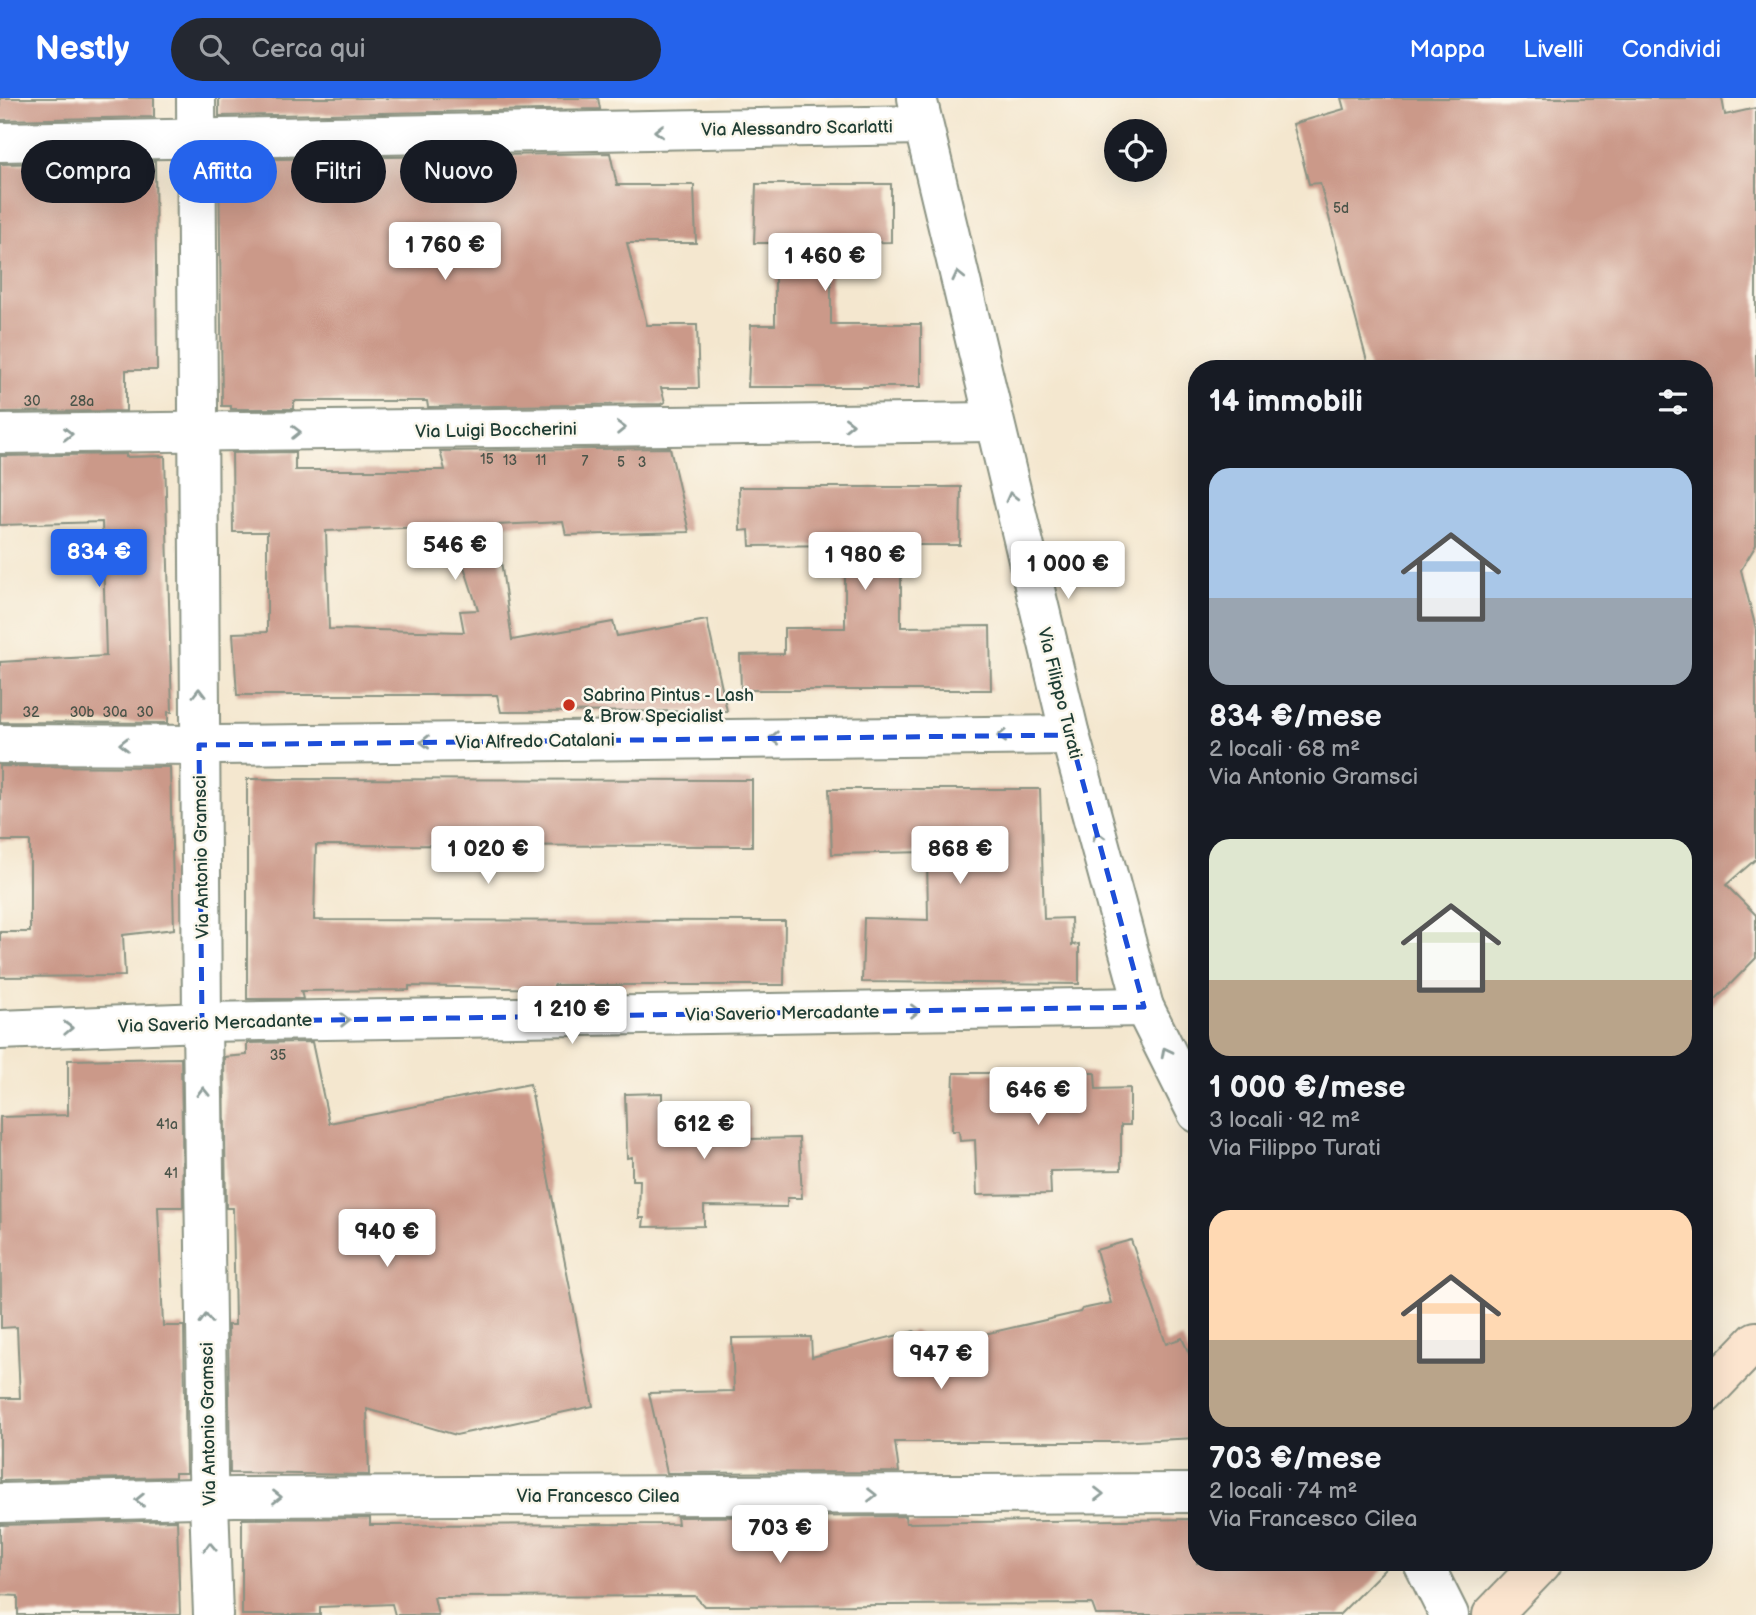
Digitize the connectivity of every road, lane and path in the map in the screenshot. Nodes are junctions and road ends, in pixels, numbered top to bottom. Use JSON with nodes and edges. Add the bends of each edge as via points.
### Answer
{"nodes":[{"id":1,"x":196,"y":98,"type":"edge"},
{"id":2,"x":920,"y":112,"type":"edge"},
{"id":3,"x":197,"y":140,"type":"edge"},
{"id":4,"x":222,"y":140,"type":"edge"},
{"id":5,"x":169,"y":141,"type":"edge"},
{"id":6,"x":0,"y":142,"type":"edge"},
{"id":7,"x":197,"y":203,"type":"edge"},
{"id":8,"x":992,"y":422,"type":"junction"},
{"id":9,"x":0,"y":434,"type":"edge"},
{"id":10,"x":198,"y":434,"type":"junction"},
{"id":11,"x":1070,"y":735,"type":"junction"},
{"id":12,"x":0,"y":744,"type":"edge"},
{"id":13,"x":200,"y":745,"type":"junction"},
{"id":14,"x":1144,"y":1007,"type":"junction"},
{"id":15,"x":202,"y":1022,"type":"junction"},
{"id":16,"x":0,"y":1030,"type":"edge"},
{"id":17,"x":1188,"y":1095,"type":"edge"},
{"id":18,"x":1756,"y":1341,"type":"edge"},
{"id":19,"x":1713,"y":1386,"type":"edge"},
{"id":20,"x":1188,"y":1493,"type":"edge"},
{"id":21,"x":208,"y":1498,"type":"junction"},
{"id":22,"x":0,"y":1503,"type":"edge"},
{"id":23,"x":1427,"y":1571,"type":"edge"},
{"id":24,"x":1534,"y":1571,"type":"edge"},
{"id":25,"x":213,"y":1615,"type":"edge"},
{"id":26,"x":1449,"y":1615,"type":"edge"},
{"id":27,"x":1492,"y":1615,"type":"edge"}],
"edges":[{"from":1,"to":3,"type":"street","name":"Via Antonio Gramsci"},
{"from":2,"to":4,"type":"street","name":"Via Alessandro Scarlatti","one_way":true},
{"from":8,"to":2,"type":"street","name":"Via Filippo Turati","one_way":true},
{"from":5,"to":6,"type":"street","name":"Via Alessandro Scarlatti"},
{"from":7,"to":10,"type":"street","name":"Via Antonio Gramsci"},
{"from":10,"to":8,"type":"street","name":"Via Luigi Boccherini","one_way":true},
{"from":11,"to":8,"type":"street","name":"Via Filippo Turati","one_way":true},
{"from":9,"to":10,"type":"street","name":"Via Luigi Boccherini","one_way":true},
{"from":13,"to":10,"type":"street","name":"Via Antonio Gramsci","one_way":true},
{"from":11,"to":13,"type":"street","name":"Via Alfredo Catalani","one_way":true},
{"from":14,"to":11,"type":"street","name":"Via Filippo Turati","one_way":true},
{"from":13,"to":12,"type":"street","name":"Via Alfredo Catalani","one_way":true},
{"from":13,"to":15,"type":"street","name":"Via Antonio Gramsci"},
{"from":15,"to":14,"type":"street","name":"Via Saverio Mercadante","one_way":true},
{"from":17,"to":14,"type":"street","name":"Via Filippo Turati","one_way":true},
{"from":16,"to":15,"type":"street","name":"Via Saverio Mercadante","one_way":true},
{"from":21,"to":15,"type":"street","name":"Via Antonio Gramsci","one_way":true},
{"from":18,"to":19,"type":"main road"},
{"from":21,"to":20,"type":"street","name":"Via Francesco Cilea","one_way":true},
{"from":21,"to":22,"type":"street","name":"Via Francesco Cilea","one_way":true},
{"from":25,"to":21,"type":"street","name":"Via Antonio Gramsci","one_way":true},
{"from":23,"to":26,"type":"street"},
{"from":24,"to":27,"type":"main road"}]}
